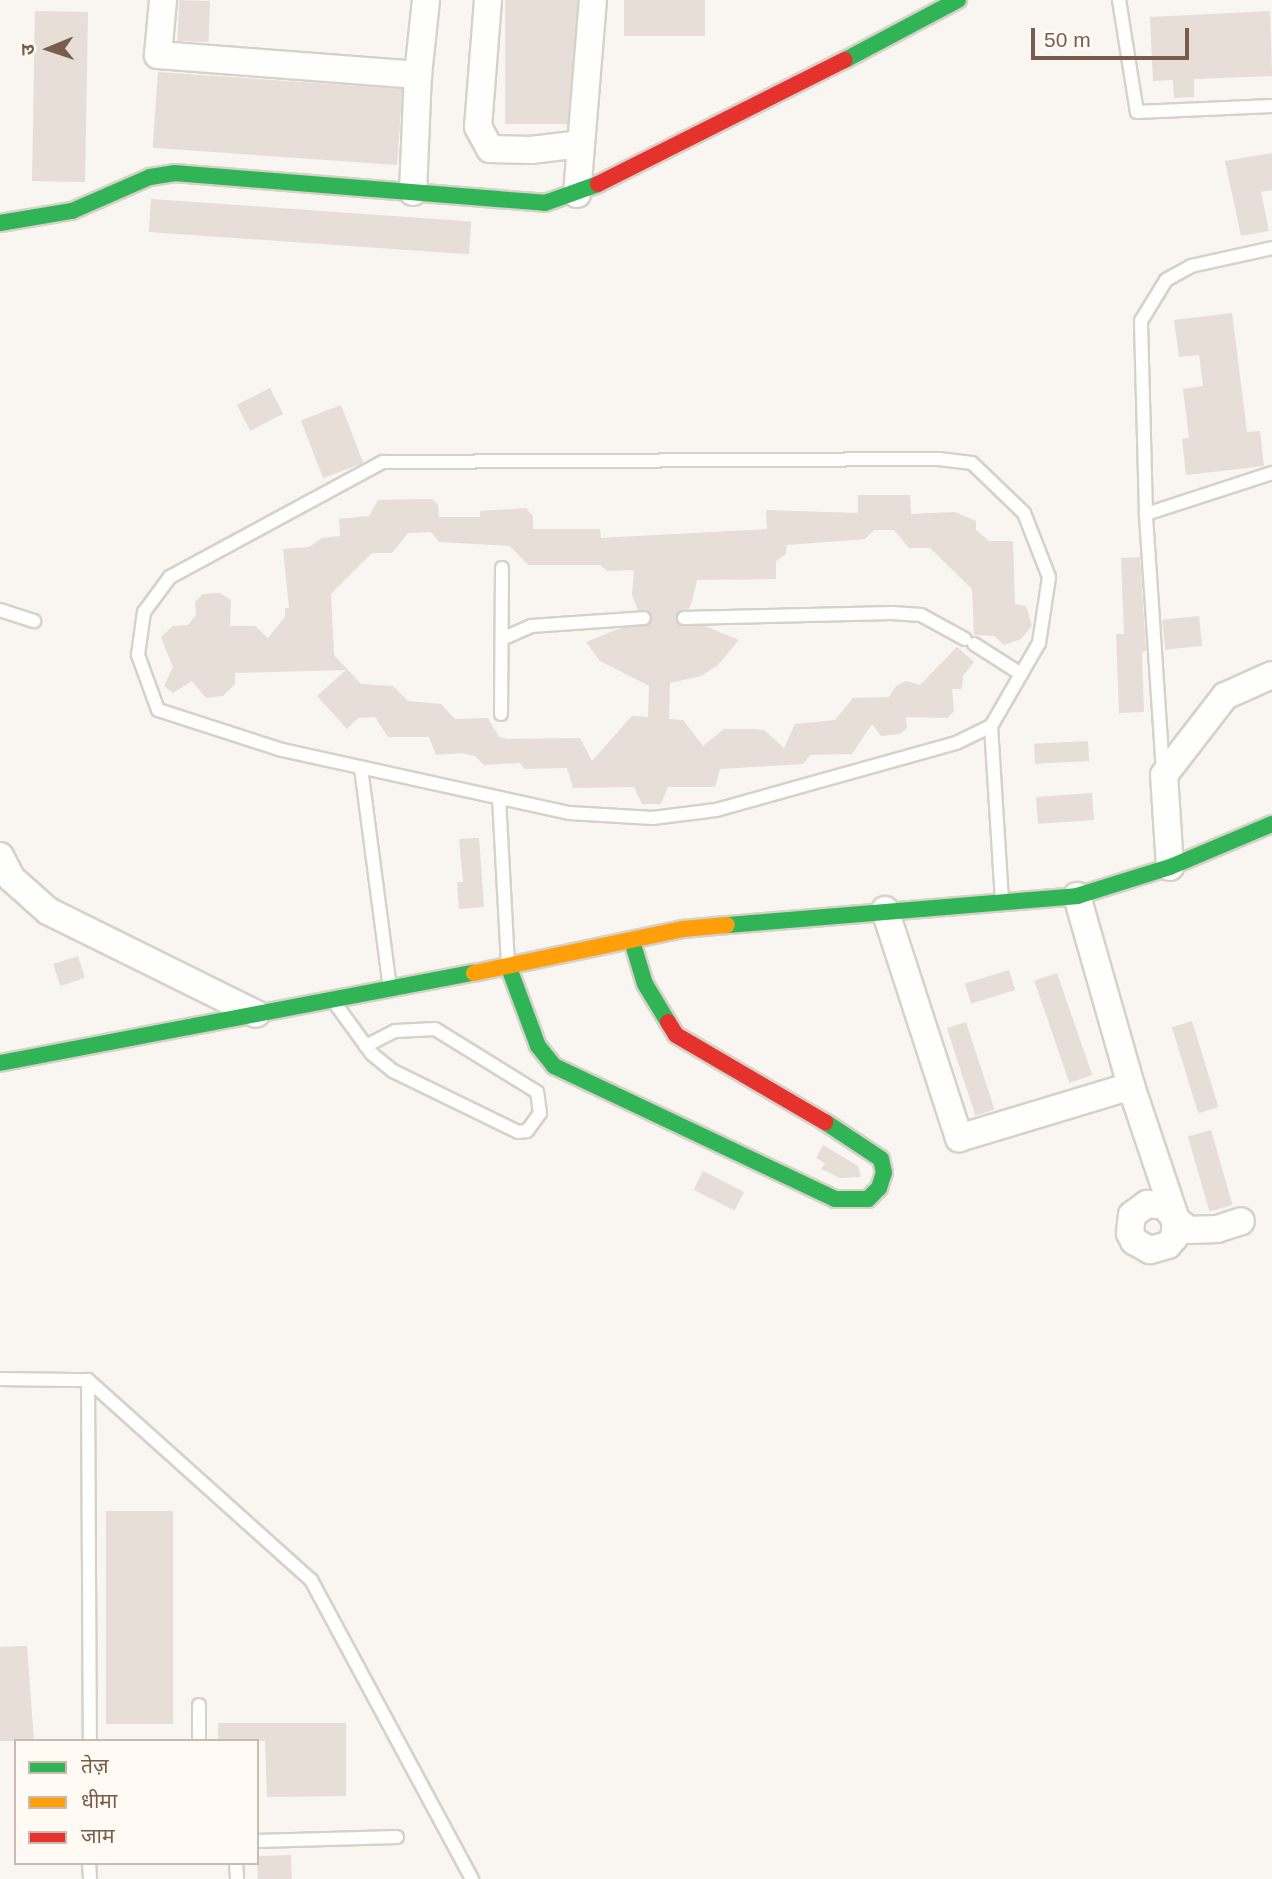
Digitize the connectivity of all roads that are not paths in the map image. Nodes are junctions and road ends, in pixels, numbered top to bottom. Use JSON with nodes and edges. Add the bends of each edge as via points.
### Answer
{"nodes":[{"id":1,"x":163,"y":0,"type":"edge"},
{"id":2,"x":426,"y":0,"type":"edge"},
{"id":3,"x":488,"y":0,"type":"edge"},
{"id":4,"x":593,"y":0,"type":"edge"},
{"id":5,"x":958,"y":0,"type":"edge"},
{"id":6,"x":1119,"y":0,"type":"edge"},
{"id":7,"x":418,"y":75,"type":"junction"},
{"id":8,"x":1272,"y":106,"type":"edge"},
{"id":9,"x":580,"y":144,"type":"junction"},
{"id":10,"x":413,"y":192,"type":"junction"},
{"id":11,"x":578,"y":194,"type":"junction"},
{"id":12,"x":0,"y":223,"type":"edge"},
{"id":13,"x":1272,"y":248,"type":"edge"},
{"id":14,"x":1272,"y":473,"type":"edge"},
{"id":15,"x":1146,"y":514,"type":"junction"},
{"id":16,"x":502,"y":568,"type":"dead end"},
{"id":17,"x":0,"y":610,"type":"edge"},
{"id":18,"x":644,"y":618,"type":"dead end"},
{"id":19,"x":684,"y":618,"type":"dead end"},
{"id":20,"x":34,"y":621,"type":"dead end"},
{"id":21,"x":502,"y":639,"type":"junction"},
{"id":22,"x":1021,"y":674,"type":"junction"},
{"id":23,"x":1272,"y":675,"type":"edge"},
{"id":24,"x":501,"y":714,"type":"dead end"},
{"id":25,"x":991,"y":726,"type":"junction"},
{"id":26,"x":361,"y":768,"type":"junction"},
{"id":27,"x":1164,"y":775,"type":"junction"},
{"id":28,"x":499,"y":798,"type":"junction"},
{"id":29,"x":1272,"y":824,"type":"edge"},
{"id":30,"x":0,"y":856,"type":"edge"},
{"id":31,"x":1170,"y":867,"type":"junction"},
{"id":32,"x":1077,"y":895,"type":"junction"},
{"id":33,"x":1002,"y":899,"type":"junction"},
{"id":34,"x":885,"y":910,"type":"junction"},
{"id":35,"x":632,"y":940,"type":"junction"},
{"id":36,"x":509,"y":968,"type":"junction"},
{"id":37,"x":390,"y":991,"type":"junction"},
{"id":38,"x":335,"y":1002,"type":"junction"},
{"id":39,"x":256,"y":1014,"type":"junction"},
{"id":40,"x":366,"y":1046,"type":"junction"},
{"id":41,"x":0,"y":1063,"type":"edge"},
{"id":42,"x":1131,"y":1086,"type":"junction"},
{"id":43,"x":1241,"y":1221,"type":"dead end"},
{"id":44,"x":0,"y":1379,"type":"edge"},
{"id":45,"x":88,"y":1380,"type":"junction"},
{"id":46,"x":199,"y":1705,"type":"dead end"},
{"id":47,"x":90,"y":1739,"type":"edge"},
{"id":48,"x":199,"y":1739,"type":"edge"},
{"id":49,"x":397,"y":1837,"type":"dead end"},
{"id":50,"x":259,"y":1841,"type":"edge"},
{"id":51,"x":472,"y":1879,"type":"edge"}],
"edges":[{"from":1,"to":7,"type":"street","via":[[158,55]]},
{"from":2,"to":7,"type":"street"},
{"from":3,"to":9,"type":"street","via":[[478,127],[490,149]]},
{"from":4,"to":9,"type":"street"},
{"from":5,"to":11,"type":"street","via":[[740,116]]},
{"from":6,"to":8,"type":"lane","via":[[1137,112]]},
{"from":7,"to":10,"type":"street"},
{"from":9,"to":11,"type":"street"},
{"from":10,"to":11,"type":"street","via":[[509,203],[545,203]]},
{"from":10,"to":12,"type":"street","via":[[174,173],[150,177],[72,211]]},
{"from":13,"to":15,"type":"lane","via":[[1191,266],[1166,280],[1142,321]]},
{"from":14,"to":15,"type":"lane"},
{"from":15,"to":27,"type":"lane"},
{"from":16,"to":21,"type":"lane"},
{"from":17,"to":20,"type":"lane"},
{"from":18,"to":21,"type":"lane","via":[[531,626]]},
{"from":19,"to":22,"type":"lane","via":[[921,615]]},
{"from":21,"to":24,"type":"lane"},
{"from":22,"to":25,"type":"lane"},
{"from":22,"to":26,"type":"lane","via":[[1039,643],[1049,577],[1024,513],[972,463],[939,459],[383,463],[170,577],[144,612],[138,655],[158,710],[282,750]]},
{"from":23,"to":27,"type":"street","via":[[1225,696]]},
{"from":25,"to":28,"type":"lane","via":[[956,743],[716,810],[653,818],[569,813]]},
{"from":25,"to":33,"type":"lane"},
{"from":26,"to":28,"type":"lane"},
{"from":26,"to":37,"type":"lane"},
{"from":27,"to":31,"type":"street"},
{"from":28,"to":36,"type":"lane"},
{"from":29,"to":31,"type":"street"},
{"from":30,"to":39,"type":"street","via":[[11,878],[48,911]]},
{"from":31,"to":32,"type":"street"},
{"from":32,"to":33,"type":"street"},
{"from":32,"to":42,"type":"street"},
{"from":33,"to":34,"type":"street"},
{"from":34,"to":35,"type":"street","via":[[683,929]]},
{"from":34,"to":42,"type":"street","via":[[959,1139]]},
{"from":35,"to":36,"type":"street"},
{"from":35,"to":36,"type":"street","via":[[645,984],[676,1035],[881,1159],[884,1173],[879,1188],[868,1199],[835,1199],[554,1066],[538,1046]]},
{"from":36,"to":37,"type":"street"},
{"from":37,"to":38,"type":"street"},
{"from":38,"to":39,"type":"street"},
{"from":38,"to":40,"type":"lane"},
{"from":39,"to":41,"type":"street"},
{"from":40,"to":40,"type":"lane","via":[[393,1071],[518,1132],[527,1130],[540,1113],[542,1101],[537,1092],[435,1029],[395,1031]]},
{"from":42,"to":43,"type":"street","via":[[1176,1220],[1196,1230]]},
{"from":44,"to":45,"type":"lane"},
{"from":45,"to":47,"type":"lane"},
{"from":45,"to":51,"type":"lane","via":[[312,1580]]},
{"from":46,"to":48,"type":"lane"},
{"from":49,"to":50,"type":"lane"}]}
